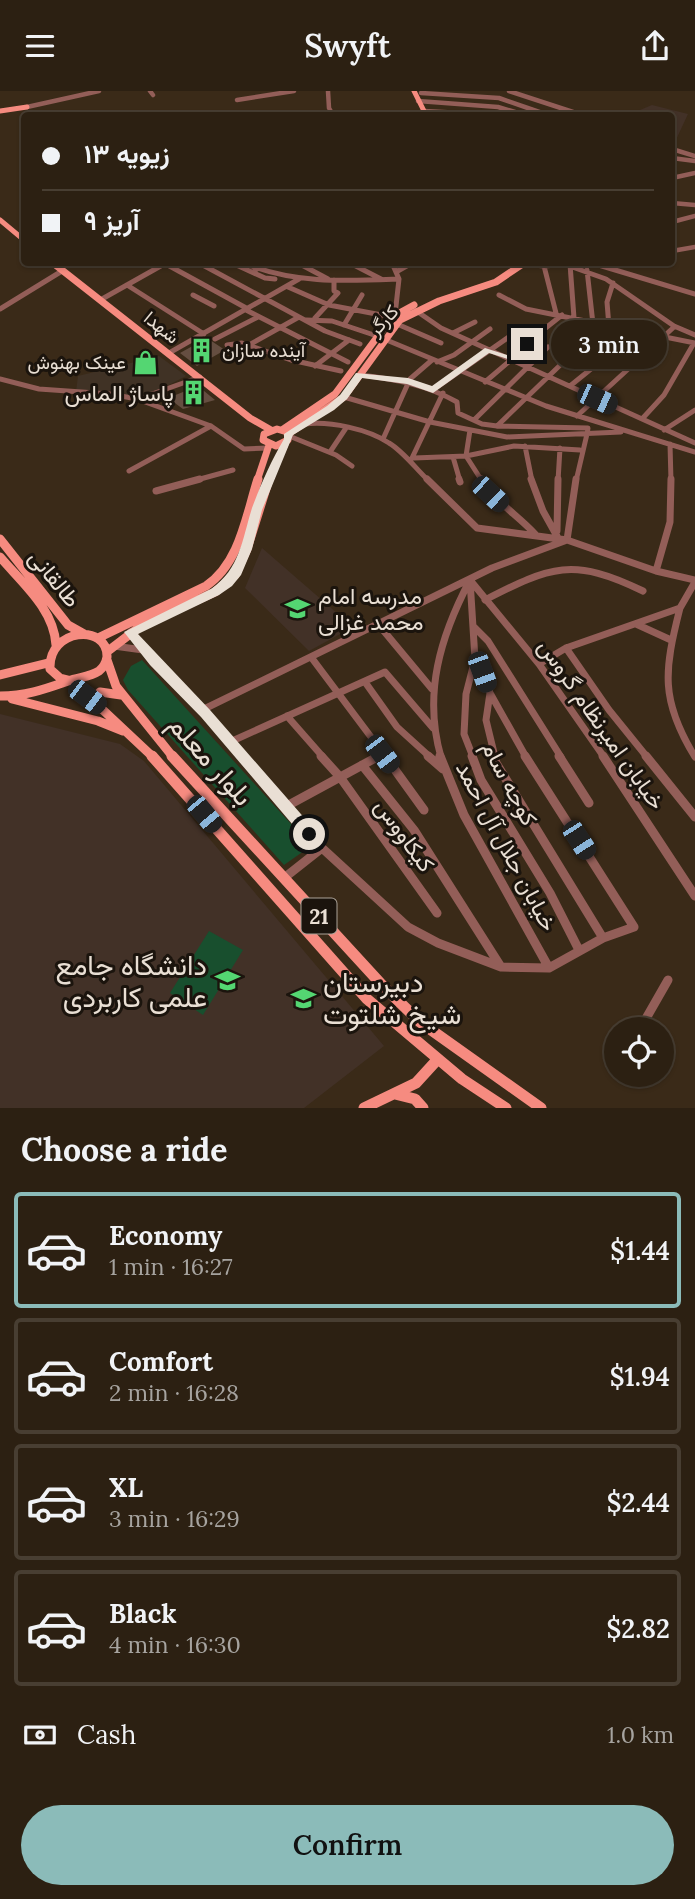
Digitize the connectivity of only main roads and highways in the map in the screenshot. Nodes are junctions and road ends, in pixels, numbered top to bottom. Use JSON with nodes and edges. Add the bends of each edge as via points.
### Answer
{"nodes":[{"id":1,"x":414,"y":91,"type":"edge"},
{"id":2,"x":27,"y":107,"type":"road end"},
{"id":3,"x":0,"y":111,"type":"edge"},
{"id":4,"x":424,"y":112,"type":"edge"},
{"id":5,"x":0,"y":220,"type":"edge"},
{"id":6,"x":21,"y":238,"type":"edge"},
{"id":7,"x":56,"y":266,"type":"edge"},
{"id":8,"x":514,"y":266,"type":"edge"},
{"id":9,"x":516,"y":266,"type":"edge"},
{"id":10,"x":395,"y":319,"type":"junction"},
{"id":11,"x":381,"y":337,"type":"junction"},
{"id":12,"x":250,"y":418,"type":"junction"},
{"id":13,"x":271,"y":430,"type":"junction"},
{"id":14,"x":286,"y":436,"type":"junction"},
{"id":15,"x":267,"y":444,"type":"junction"},
{"id":16,"x":0,"y":540,"type":"edge"},
{"id":17,"x":0,"y":557,"type":"edge"},
{"id":18,"x":19,"y":564,"type":"junction"},
{"id":19,"x":9,"y":569,"type":"junction"},
{"id":20,"x":85,"y":635,"type":"junction"},
{"id":21,"x":97,"y":638,"type":"junction"},
{"id":22,"x":56,"y":645,"type":"junction"},
{"id":23,"x":109,"y":652,"type":"junction"},
{"id":24,"x":48,"y":663,"type":"junction"},
{"id":25,"x":0,"y":675,"type":"edge"},
{"id":26,"x":70,"y":681,"type":"junction"},
{"id":27,"x":123,"y":695,"type":"junction"},
{"id":28,"x":0,"y":697,"type":"edge"},
{"id":29,"x":99,"y":707,"type":"junction"},
{"id":30,"x":135,"y":738,"type":"junction"},
{"id":31,"x":437,"y":1060,"type":"junction"},
{"id":32,"x":395,"y":1094,"type":"junction"},
{"id":33,"x":365,"y":1108,"type":"edge"},
{"id":34,"x":424,"y":1108,"type":"edge"},
{"id":35,"x":506,"y":1108,"type":"edge"},
{"id":36,"x":541,"y":1108,"type":"edge"}],
"edges":[{"from":1,"to":4,"type":"main road"},
{"from":2,"to":3,"type":"main road"},
{"from":5,"to":6,"type":"main road"},
{"from":7,"to":12,"type":"main road","name":"شهدا"},
{"from":8,"to":10,"type":"main road","name":"کارگر","via":[[414,304]]},
{"from":9,"to":10,"type":"main road","name":"کارگر","via":[[486,287]]},
{"from":10,"to":11,"type":"main road","name":"کارگر"},
{"from":11,"to":14,"type":"main road","name":"کارگر","via":[[335,394]]},
{"from":11,"to":14,"type":"main road","name":"کارگر","via":[[344,397]]},
{"from":12,"to":13,"type":"main road"},
{"from":12,"to":15,"type":"main road"},
{"from":13,"to":14,"type":"main road"},
{"from":13,"to":15,"type":"main road"},
{"from":14,"to":15,"type":"main road"},
{"from":14,"to":23,"type":"main road","via":[[235,575],[215,592],[130,632]]},
{"from":15,"to":21,"type":"main road","via":[[233,556],[222,575]]},
{"from":16,"to":18,"type":"main road","name":"طالقانی"},
{"from":17,"to":19,"type":"main road","name":"طالقانی"},
{"from":18,"to":19,"type":"main road"},
{"from":18,"to":20,"type":"main road","name":"طالقانی","via":[[68,625]]},
{"from":19,"to":22,"type":"main road","name":"طالقانی","via":[[51,621],[58,636]]},
{"from":20,"to":21,"type":"main road"},
{"from":20,"to":22,"type":"main road"},
{"from":21,"to":23,"type":"main road"},
{"from":22,"to":24,"type":"main road"},
{"from":23,"to":26,"type":"main road","via":[[93,675]]},
{"from":23,"to":27,"type":"main road","name":"بلوار معلم","number":"21","via":[[116,686]]},
{"from":24,"to":25,"type":"main road"},
{"from":24,"to":26,"type":"main road","via":[[54,675]]},
{"from":26,"to":28,"type":"main road","via":[[38,692]]},
{"from":26,"to":29,"type":"main road","name":"بلوار معلم","number":"21"},
{"from":27,"to":29,"type":"main road","via":[[100,692],[95,697]]},
{"from":27,"to":36,"type":"main road","name":"بلوار معلم","number":"21","via":[[173,757],[382,985],[420,1022]]},
{"from":28,"to":30,"type":"main road","via":[[98,721]]},
{"from":29,"to":30,"type":"main road","name":"بلوار معلم","number":"21"},
{"from":30,"to":31,"type":"main road","name":"بلوار معلم","number":"21","via":[[367,999]]},
{"from":31,"to":32,"type":"main road","via":[[416,1083]]},
{"from":31,"to":35,"type":"main road","name":"بلوار معلم","number":"21"},
{"from":32,"to":33,"type":"main road"},
{"from":32,"to":34,"type":"main road","via":[[415,1099]]}]}
